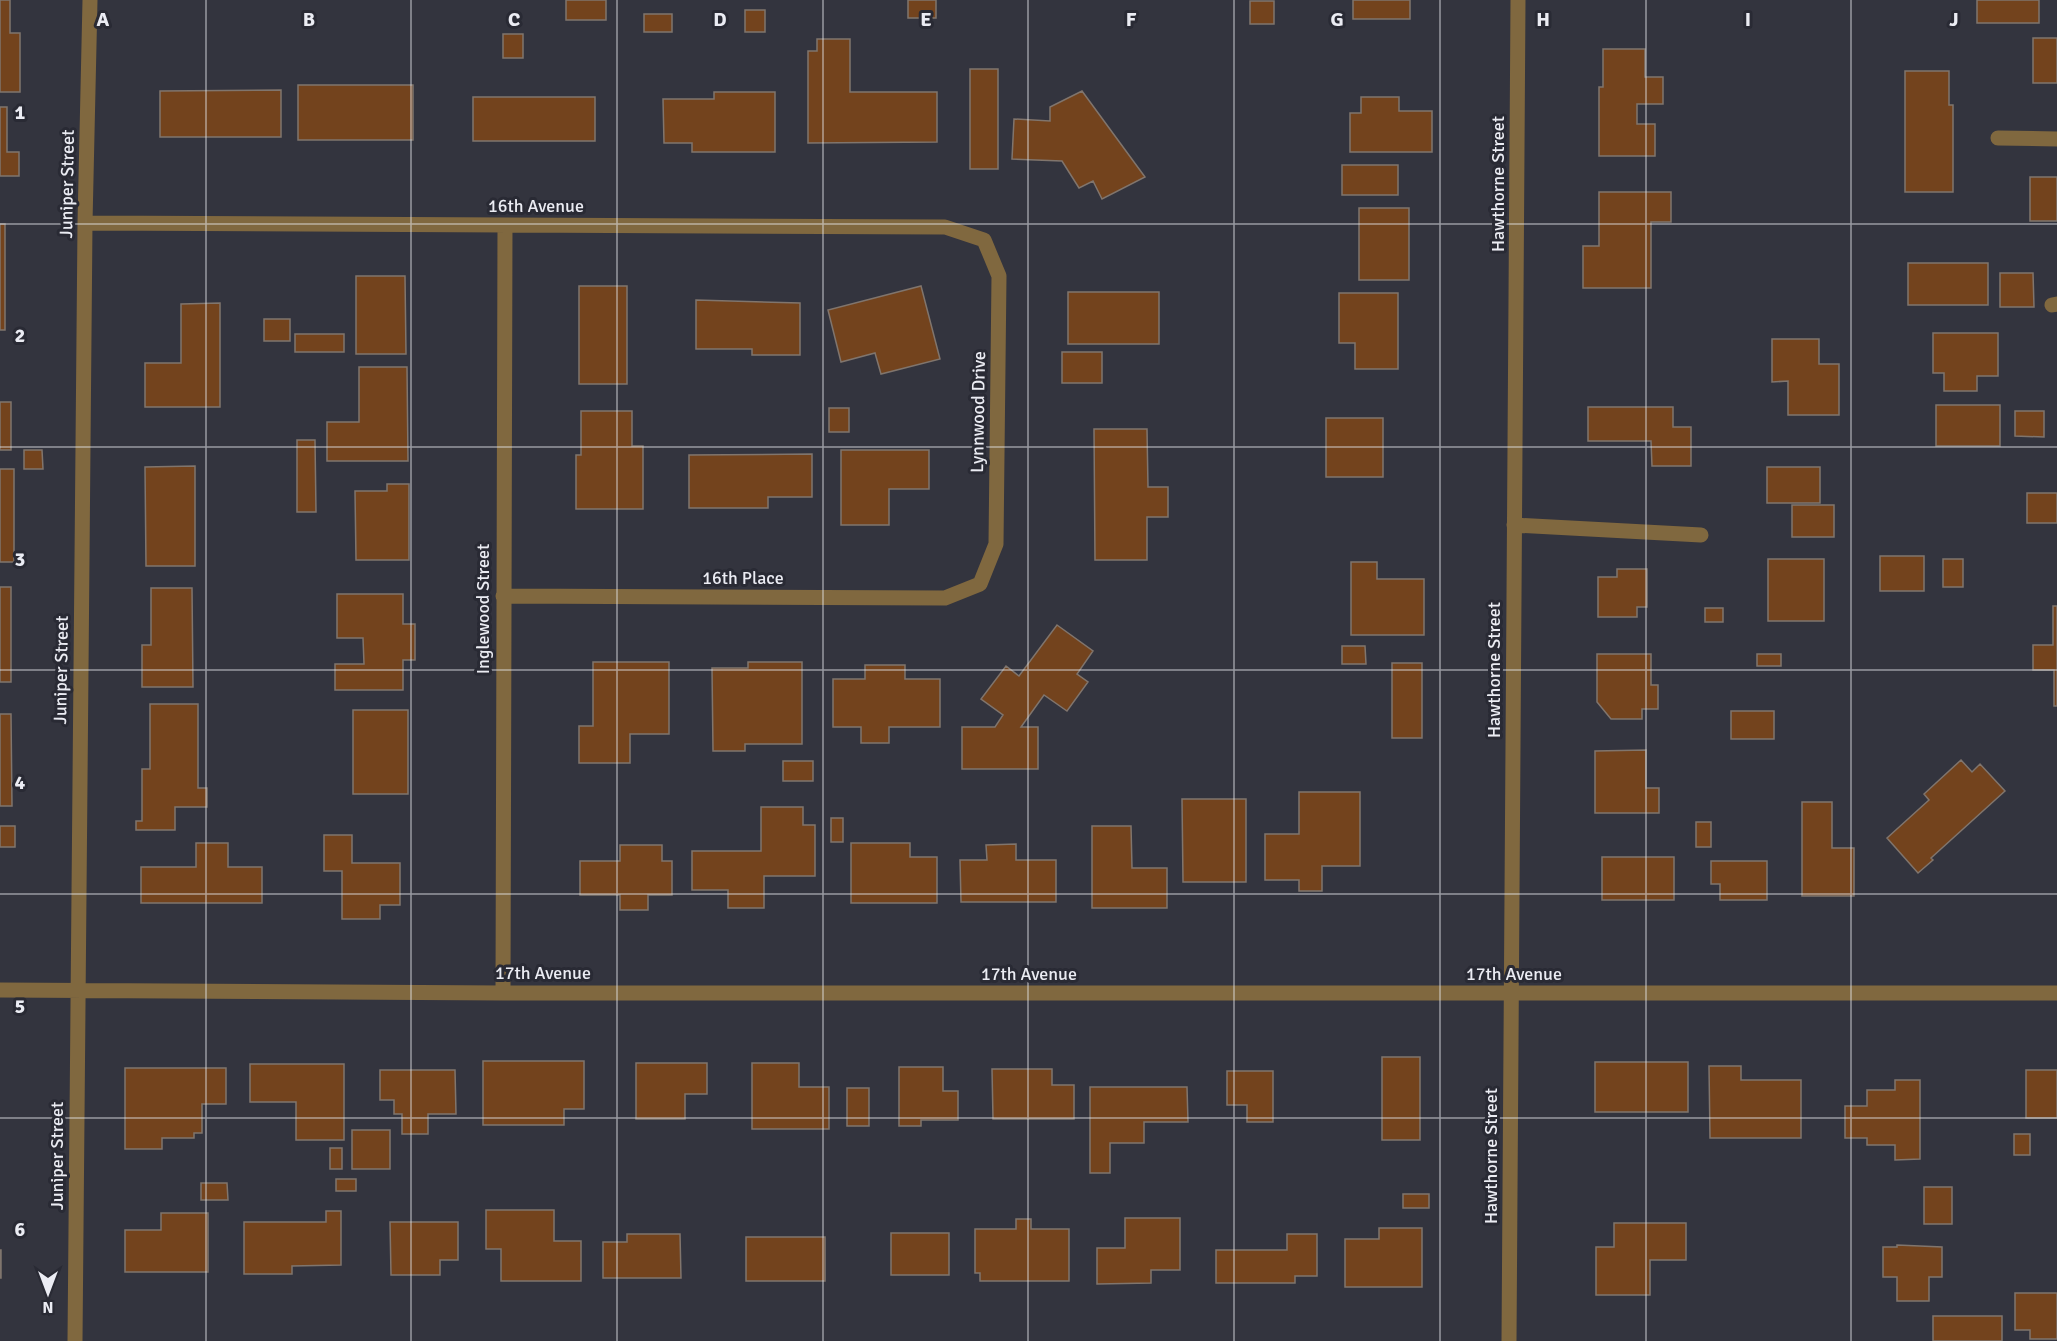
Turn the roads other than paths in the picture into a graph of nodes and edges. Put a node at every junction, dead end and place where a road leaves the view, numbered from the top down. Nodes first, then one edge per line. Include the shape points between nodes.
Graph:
1 (90, 0) edge
2 (1518, 0) edge
3 (1998, 138) dead end
4 (2057, 139) edge
5 (85, 223) junction
6 (505, 225) junction
7 (984, 240) joint
8 (1514, 525) junction
9 (1701, 536) dead end
10 (980, 584) joint
11 (502, 596) junction
12 (0, 990) edge
13 (77, 990) junction
14 (503, 993) junction
15 (2057, 993) edge
16 (1512, 994) junction
17 (75, 1341) edge
18 (1509, 1341) edge

1 - 5 street, Juniper Street
2 - 8 street, Hawthorne Street
3 - 4 street
5 - 6 street, 16th Avenue
5 - 13 street, Juniper Street
6 - 7 street, 16th Avenue via 945,227
6 - 11 street, Inglewood Street
7 - 10 street, Lynnwood Drive via 999,276 999,288 996,544
8 - 9 street
8 - 16 street, Hawthorne Street
10 - 11 street, 16th Place via 945,598
11 - 14 street, Inglewood Street
12 - 13 street, 17th Avenue
13 - 14 street, 17th Avenue
13 - 17 street, Juniper Street
14 - 16 street, 17th Avenue
15 - 16 street, 17th Avenue
16 - 18 street, Hawthorne Street

